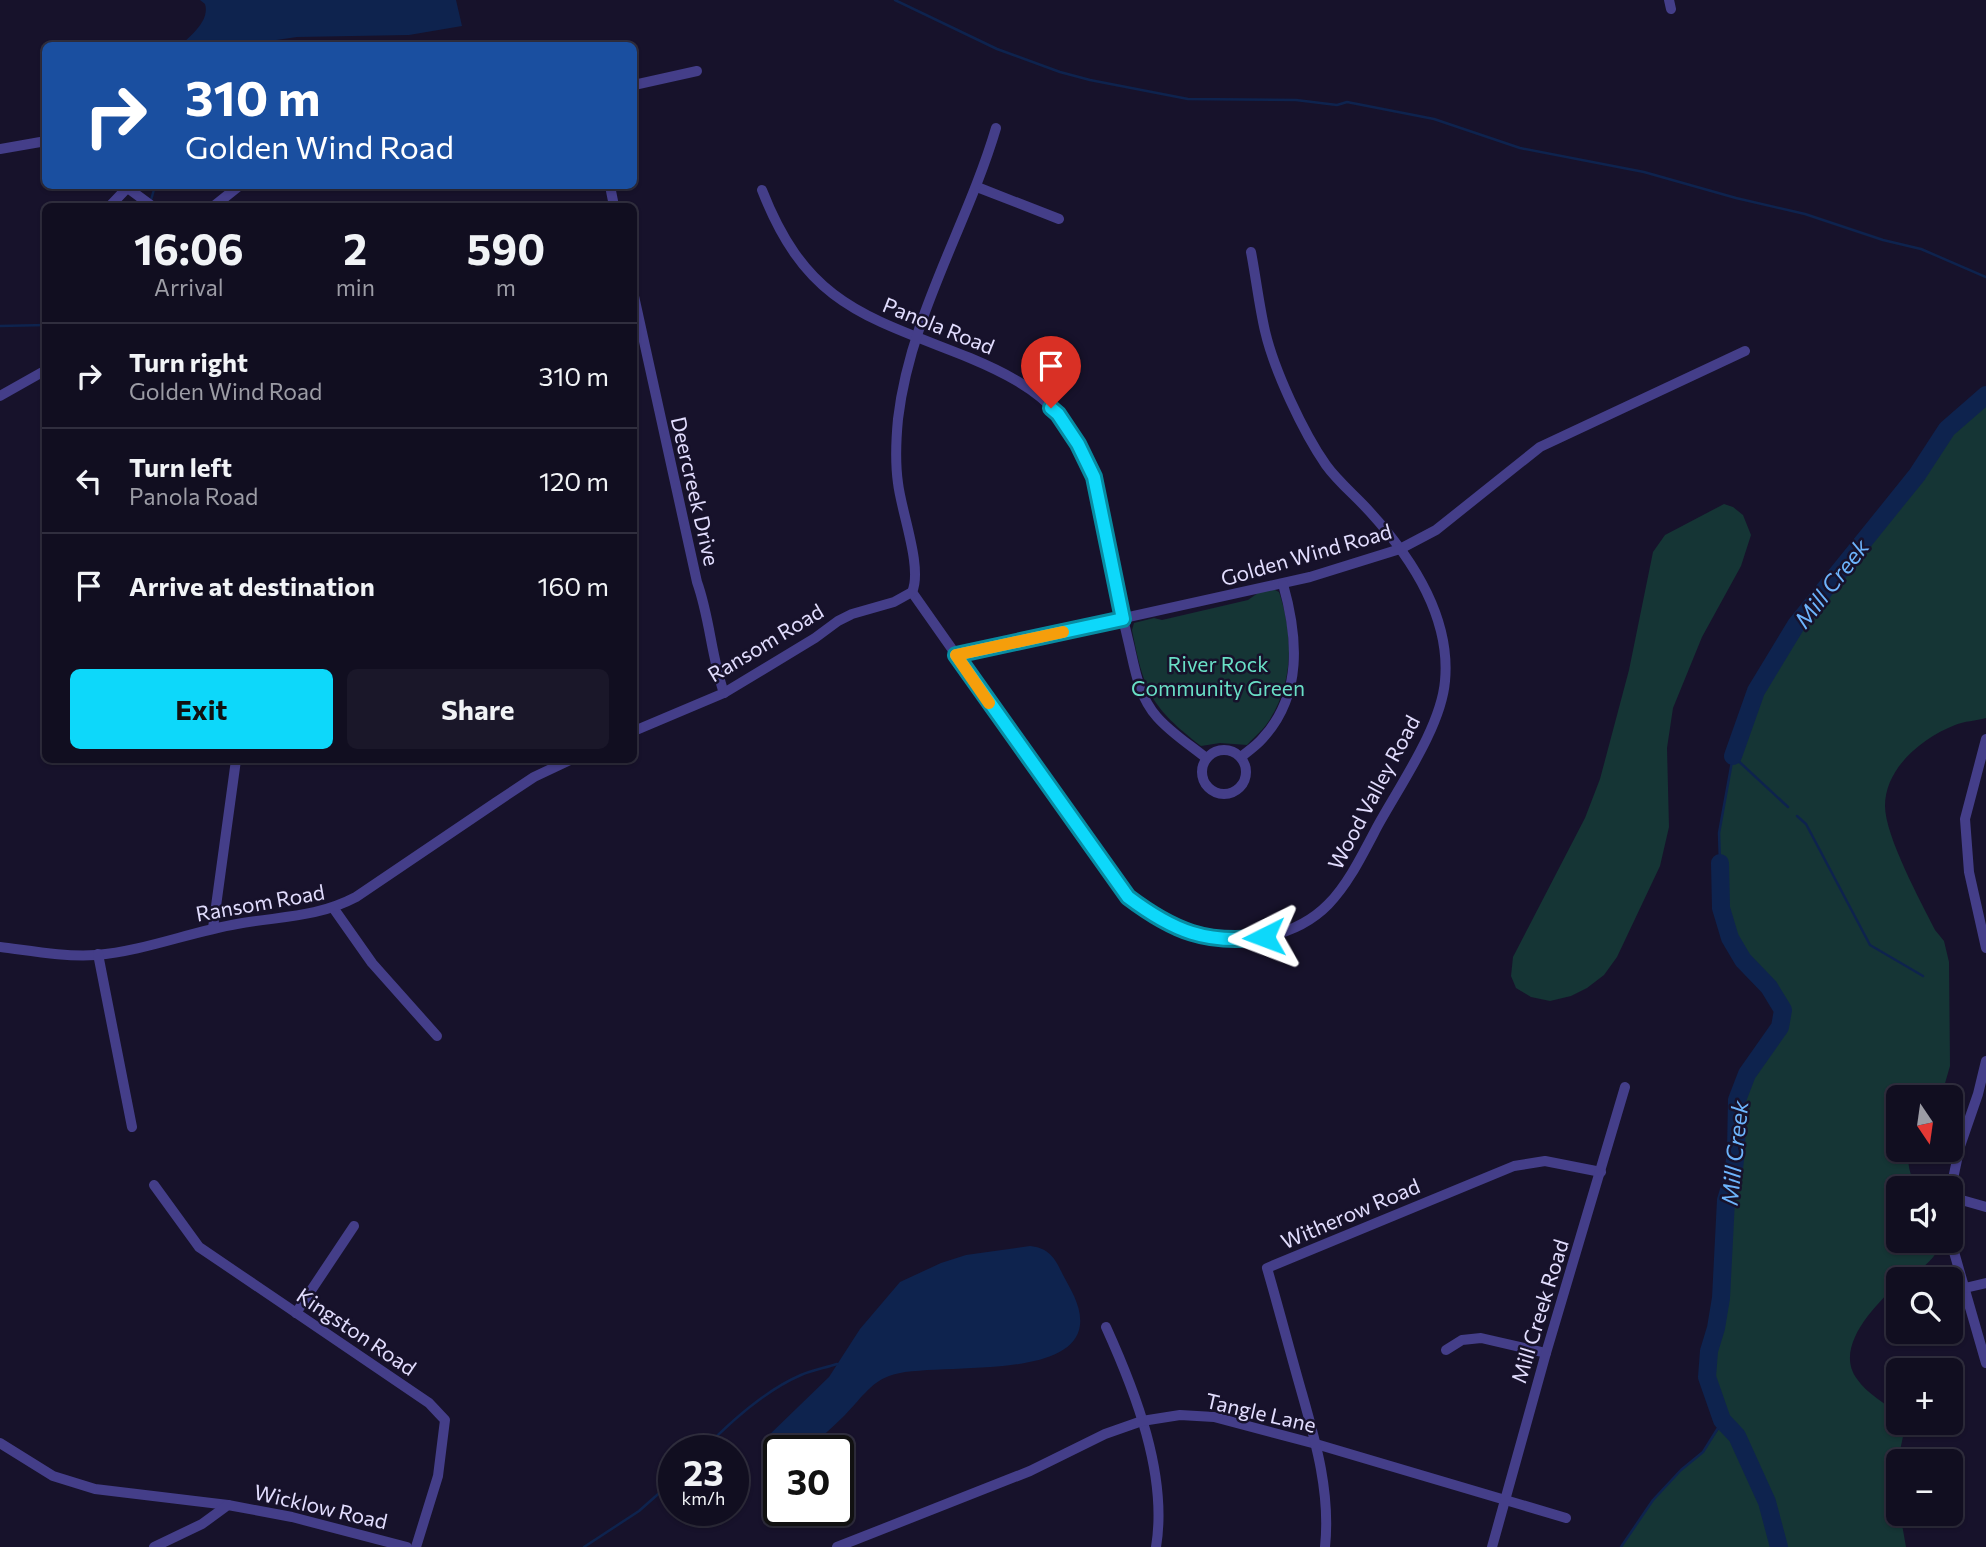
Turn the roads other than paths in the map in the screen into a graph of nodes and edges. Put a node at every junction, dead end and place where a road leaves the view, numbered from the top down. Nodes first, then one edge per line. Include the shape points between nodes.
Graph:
1 (697, 71) dead end
2 (637, 84) edge
3 (996, 128) dead end
4 (42, 142) edge
5 (0, 149) edge
6 (977, 187) junction
7 (124, 189) edge
8 (129, 189) edge
9 (235, 189) edge
10 (762, 190) dead end
11 (113, 203) edge
12 (148, 203) edge
13 (218, 203) edge
14 (1059, 219) dead end
15 (1251, 252) dead end
16 (637, 310) edge
17 (915, 336) junction
18 (1745, 351) dead end
19 (42, 372) edge
20 (0, 397) edge
21 (1400, 550) junction
22 (1283, 584) junction
23 (913, 589) junction
24 (1123, 619) junction
25 (956, 655) junction
26 (724, 693) junction
27 (637, 730) edge
28 (1986, 739) edge
29 (1241, 757) junction
30 (1206, 758) junction
31 (236, 763) edge
32 (564, 763) edge
33 (334, 909) junction
34 (213, 928) junction
35 (0, 947) edge
36 (1986, 948) edge
37 (98, 954) junction
38 (437, 1036) dead end
39 (1986, 1061) edge
40 (1625, 1087) dead end
41 (132, 1126) dead end
42 (1601, 1172) junction
43 (1954, 1176) edge
44 (154, 1185) dead end
45 (1963, 1200) edge
46 (1986, 1207) edge
47 (354, 1226) dead end
48 (1957, 1253) edge
49 (1986, 1283) edge
50 (1965, 1288) junction
51 (296, 1313) junction
52 (1106, 1326) dead end
53 (1447, 1350) dead end
54 (1546, 1353) junction
55 (1985, 1357) edge
56 (1142, 1421) junction
57 (0, 1443) edge
58 (1317, 1444) junction
59 (1506, 1499) junction
60 (228, 1506) junction
61 (1566, 1518) dead end
62 (154, 1547) edge
63 (407, 1547) edge
64 (416, 1547) edge
65 (837, 1547) edge
66 (1156, 1547) edge
67 (1325, 1547) edge
68 (1492, 1547) edge

1 - 2 street
3 - 6 street
4 - 5 street
6 - 14 street
6 - 17 street
7 - 11 street
8 - 12 street
9 - 13 street
10 - 17 street, Panola Road via 785,241 811,275 842,303
15 - 21 street, Wood Valley Road via 1265,332 1292,404 1326,465
16 - 26 street, Deercreek Drive
17 - 23 street via 896,443 898,484 916,568
17 - 24 street, Panola Road via 991,367 1028,388 1058,414 1094,477
18 - 21 street, Golden Wind Road via 1540,447 1436,530
19 - 20 street
21 - 22 street, Golden Wind Road
21 - 25 street, Wood Valley Road via 1430,599 1443,636 1445,682 1433,727 1337,897 1308,920 1281,933 1243,940 1190,934 1128,897
22 - 24 street, Golden Wind Road
22 - 29 street via 1295,667 1278,714 1262,739
23 - 25 street
23 - 26 street, Ransom Road via 894,603 838,621
24 - 25 street, Golden Wind Road
24 - 30 street, Panola Road via 1137,681 1146,699 1157,717
26 - 27 street, Ransom Road
28 - 36 street via 1965,820 1969,872
29 - 30 street via 1223,749
29 - 30 street via 1245,780 1238,789 1224,794 1204,782
31 - 34 street
32 - 33 street, Ransom Road via 534,777
33 - 34 street, Ransom Road
33 - 38 street via 372,963
34 - 37 street, Ransom Road
35 - 37 street, Ransom Road
37 - 41 street
39 - 43 street
40 - 42 street, Mill Creek Road
42 - 54 street, Mill Creek Road
42 - 58 street, Witherow Road via 1545,1161 1514,1166 1267,1268
44 - 51 street, Kingston Road via 199,1247
45 - 46 street
47 - 51 street
48 - 50 street
49 - 50 street
50 - 55 street
51 - 64 street, Kingston Road via 429,1403 445,1420 439,1476
52 - 56 street
53 - 54 street via 1462,1340 1481,1338
54 - 59 street, Mill Creek Road
56 - 58 street, Tangle Lane via 1180,1415 1213,1417
56 - 65 street, Tangle Lane
56 - 66 street via 1160,1507
57 - 60 street via 53,1476 95,1489
58 - 59 street, Tangle Lane
58 - 67 street, Witherow Road via 1328,1525
59 - 61 street, Tangle Lane
59 - 68 street, Mill Creek Road
60 - 62 street, Wicklow Road
60 - 63 street, Wicklow Road via 292,1517

